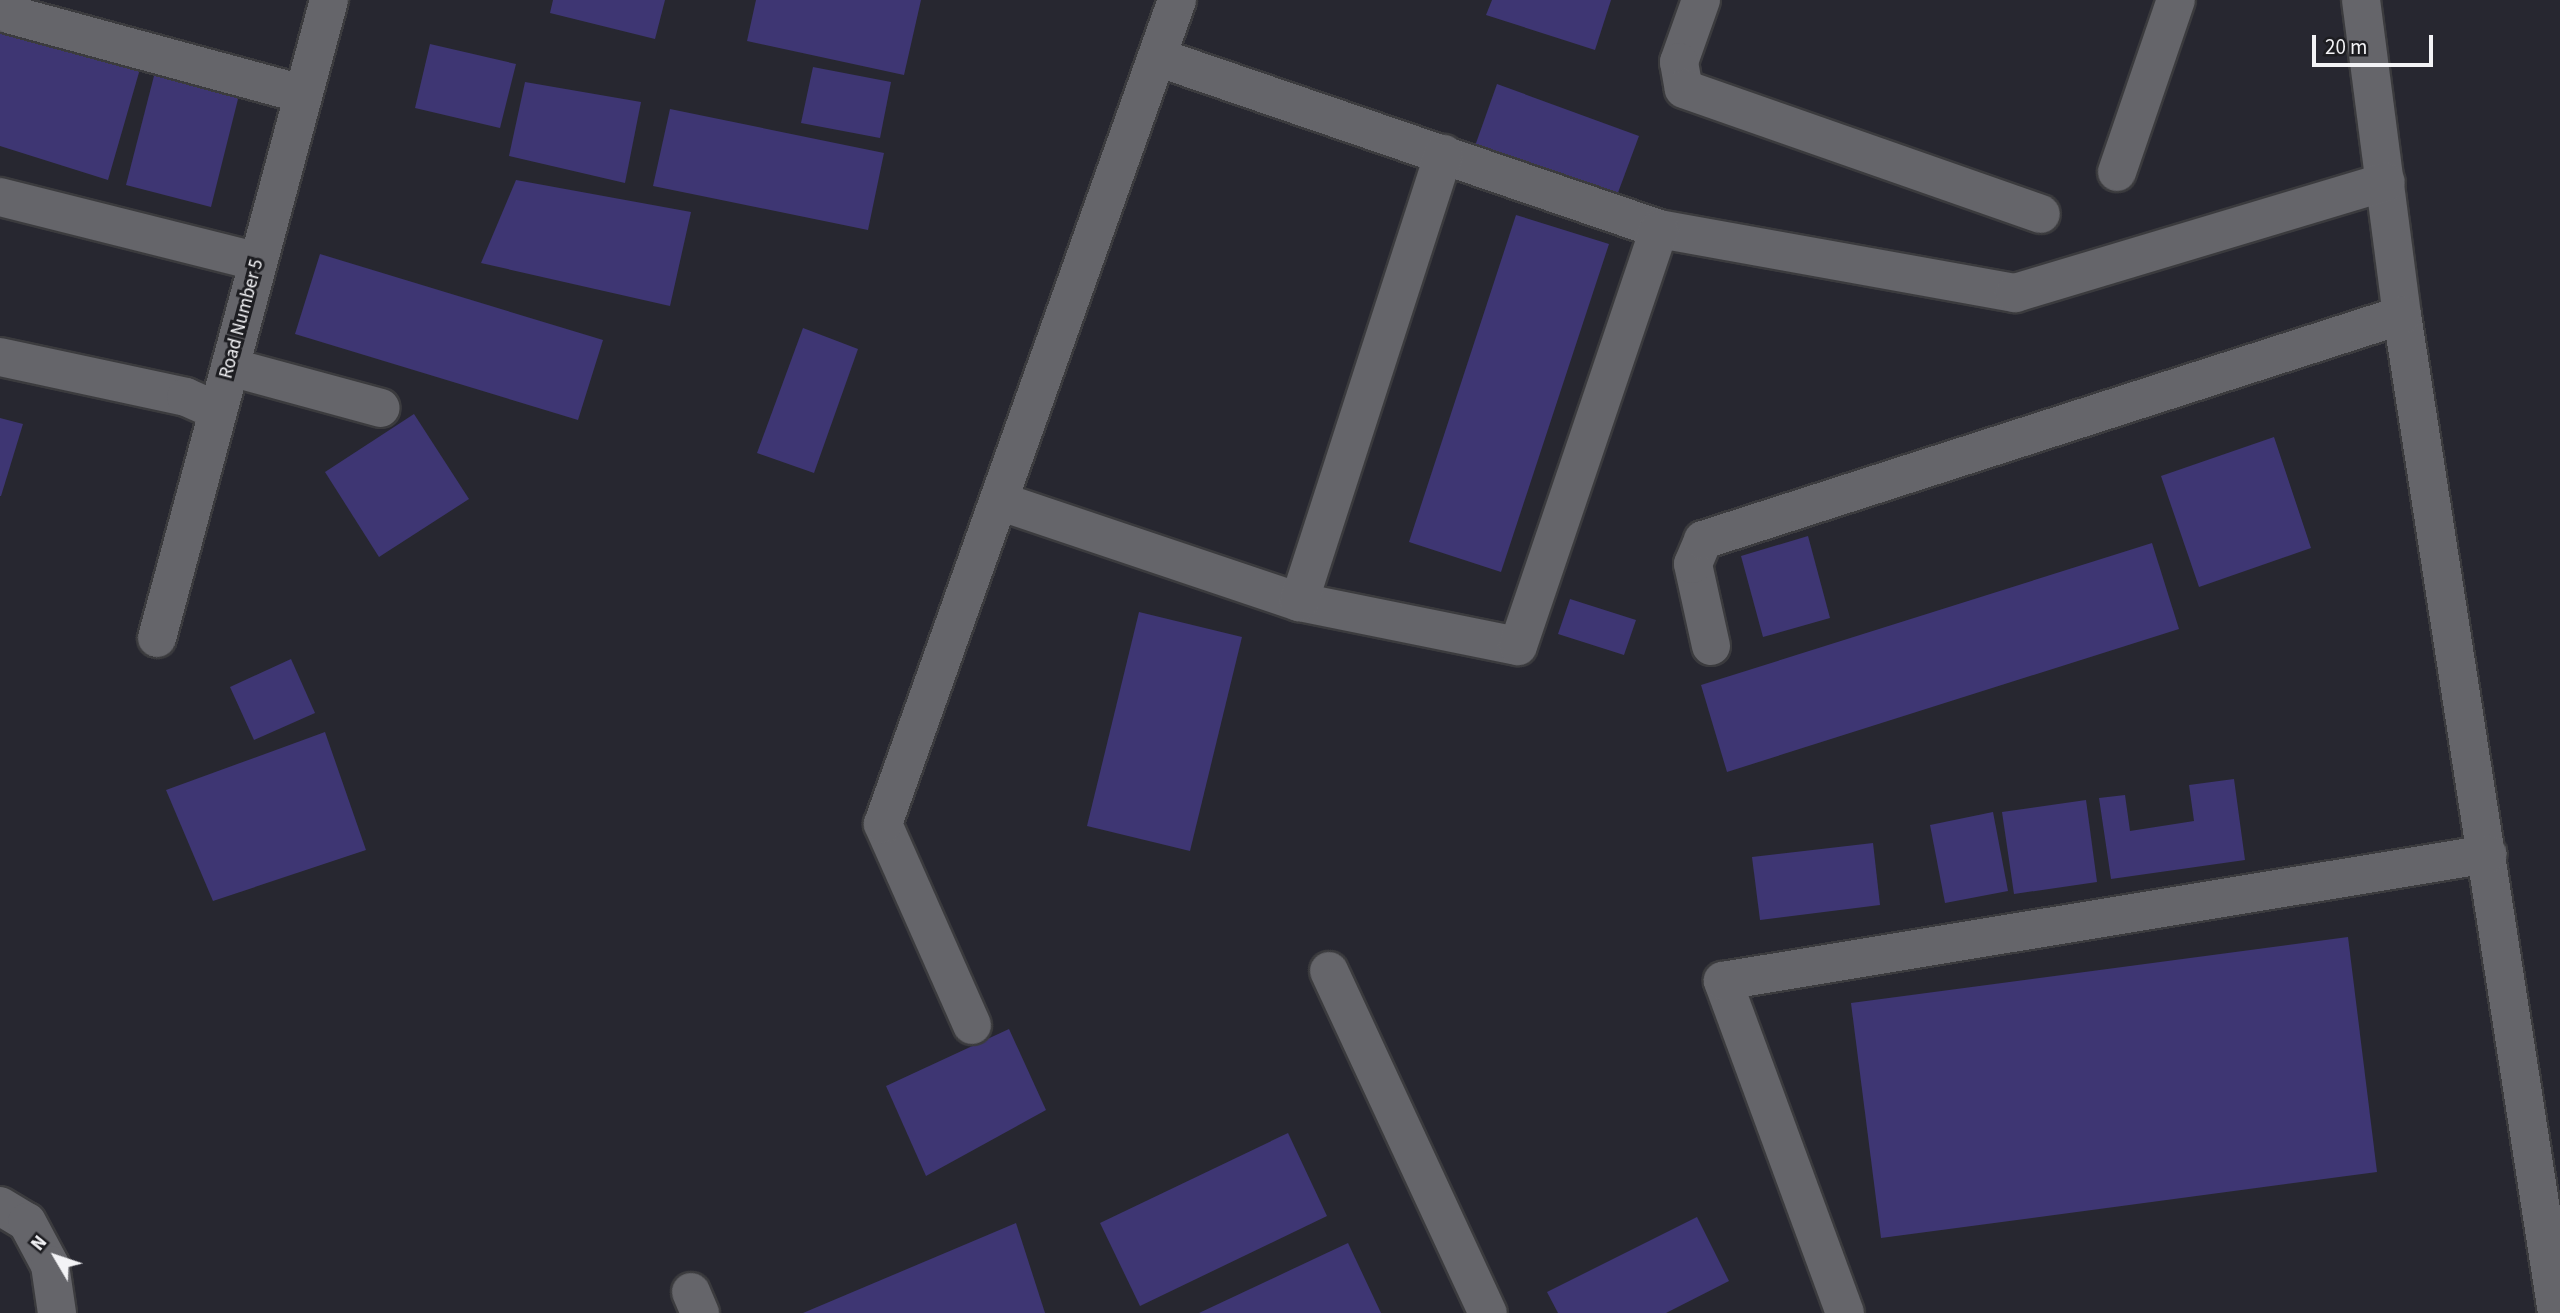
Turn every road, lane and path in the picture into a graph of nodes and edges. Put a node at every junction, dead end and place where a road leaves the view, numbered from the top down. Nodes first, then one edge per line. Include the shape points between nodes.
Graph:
1 (329, 0) edge
2 (1177, 0) edge
3 (1701, 0) edge
4 (2176, 0) edge
5 (2361, 0) edge
6 (8, 13) dead end
7 (1157, 57) junction
8 (303, 94) junction
9 (1444, 154) junction
10 (2117, 172) dead end
11 (2386, 182) junction
12 (0, 197) edge
13 (2041, 214) dead end
14 (1658, 229) junction
15 (258, 262) junction
16 (2402, 315) junction
17 (0, 357) edge
18 (230, 368) junction
19 (381, 408) dead end
20 (218, 411) junction
21 (999, 501) junction
22 (1299, 602) junction
23 (157, 638) dead end
24 (1712, 646) dead end
25 (2488, 854) junction
26 (1329, 971) dead end
27 (972, 1025) dead end
28 (0, 1206) edge
29 (57, 1313) edge
30 (1488, 1313) edge
31 (1845, 1313) edge
32 (2557, 1313) edge

1 - 8 street, Road Number 5
2 - 7 street
3 - 13 street via 1679,62 1684,89
4 - 10 street
5 - 11 street
6 - 8 street
7 - 9 street
7 - 21 street
8 - 15 street, Road Number 5
9 - 14 street
9 - 22 street
11 - 14 street via 2015,293
11 - 16 street
12 - 15 street
14 - 22 street via 1518,646
15 - 18 street, Road Number 5
16 - 24 street via 1703,540 1693,564
16 - 25 street
17 - 20 street via 186,397
18 - 19 street
18 - 20 street, Road Number 5
20 - 23 street, Road Number 5
21 - 22 street
21 - 27 street via 883,824
25 - 31 street via 1723,981
25 - 32 street
26 - 30 street
28 - 29 street via 27,1222 50,1265

